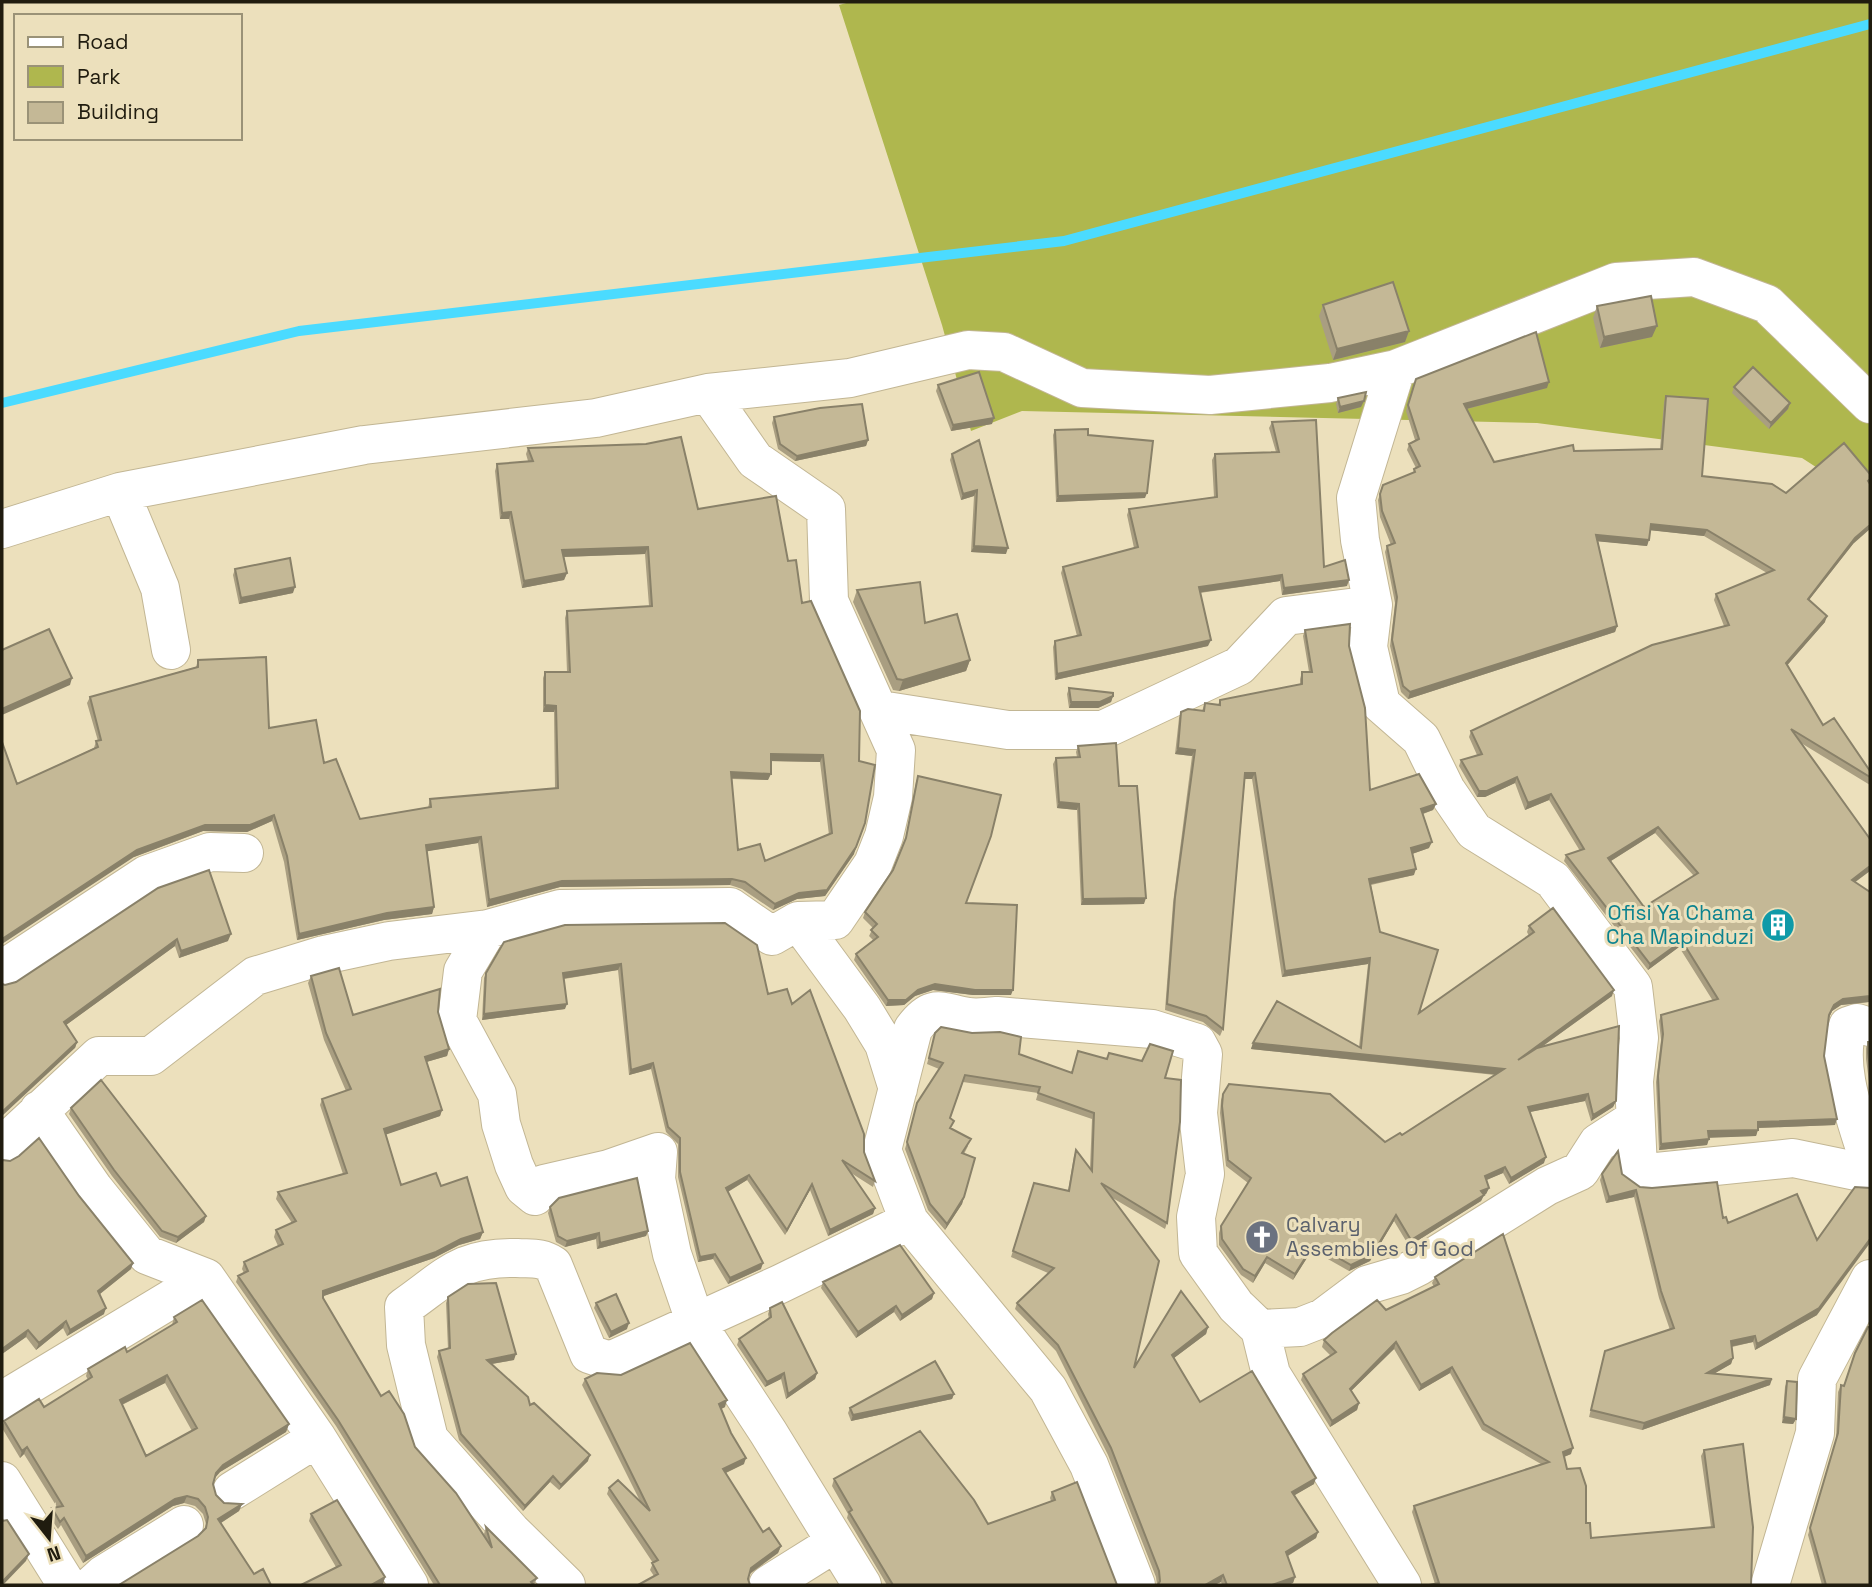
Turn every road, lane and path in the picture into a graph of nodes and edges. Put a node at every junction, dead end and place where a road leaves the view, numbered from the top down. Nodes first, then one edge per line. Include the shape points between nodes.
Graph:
1 (1396, 369) junction
2 (708, 393) junction
3 (1870, 404) edge
4 (120, 492) junction
5 (2, 529) edge
6 (1373, 605) junction
7 (171, 650) dead end
8 (880, 710) junction
9 (244, 853) dead end
10 (798, 921) junction
11 (488, 929) junction
12 (2, 970) edge
13 (1870, 1027) edge
14 (899, 1091) junction
15 (39, 1110) junction
16 (1635, 1119) junction
17 (2, 1146) edge
18 (1870, 1165) edge
19 (1870, 1174) edge
20 (909, 1221) junction
21 (206, 1278) junction
22 (1870, 1279) edge
23 (695, 1321) junction
24 (1260, 1329) junction
25 (2, 1401) edge
26 (317, 1438) junction
27 (2, 1480) edge
28 (232, 1491) dead end
29 (184, 1525) dead end
30 (835, 1543) junction
31 (67, 1585) edge
32 (92, 1585) edge
33 (409, 1585) edge
34 (566, 1585) edge
35 (768, 1585) edge
36 (862, 1585) edge
37 (1136, 1585) edge
38 (1402, 1585) edge
39 (1770, 1585) edge

1 - 2 street via 1329,383 1210,395 1082,388 1004,352 968,350 850,378
1 - 3 street via 1616,282 1695,277 1767,304
1 - 6 street via 1356,498
2 - 4 street via 596,418 364,445
2 - 8 street via 755,460 826,509 829,601
4 - 5 street
4 - 7 street via 160,588
6 - 8 street via 1286,616 1239,666 1103,730 1008,730
6 - 16 street via 1368,647 1381,704 1421,739 1446,790 1474,831 1553,880 1633,987 1639,1038
8 - 10 street via 896,750 893,796 873,864 835,920
9 - 12 street via 210,852 146,875
10 - 11 street via 772,936 730,907 560,909
10 - 14 street via 877,1032
11 - 15 street via 389,941 255,976 151,1056 99,1056
11 - 23 street via 463,971 457,1020 497,1094 501,1124 524,1187 535,1196 544,1184 658,1152 656,1179 672,1254
13 - 18 street via 1848,1026 1842,1043 1851,1099
14 - 20 street via 881,1150
14 - 24 street via 912,1029 924,1014 939,1010 972,1018 997,1016 1152,1029 1197,1043 1203,1054 1198,1113 1205,1174 1196,1217 1198,1253 1236,1306
15 - 17 street
15 - 21 street via 147,1255
16 - 19 street via 1635,1147 1642,1172 1793,1158
16 - 24 street via 1598,1143 1580,1171 1547,1186 1419,1266 1367,1285 1323,1318 1300,1327
20 - 23 street
20 - 37 street via 1048,1388 1089,1465
21 - 25 street
21 - 26 street
22 - 39 street via 1817,1379 1815,1433
23 - 30 street
23 - 34 street via 610,1361 599,1359 589,1354 553,1265 542,1258 487,1257 458,1268 404,1307 406,1345 429,1439
24 - 38 street via 1270,1374
26 - 28 street
26 - 33 street
27 - 31 street
29 - 32 street
30 - 35 street
30 - 36 street

